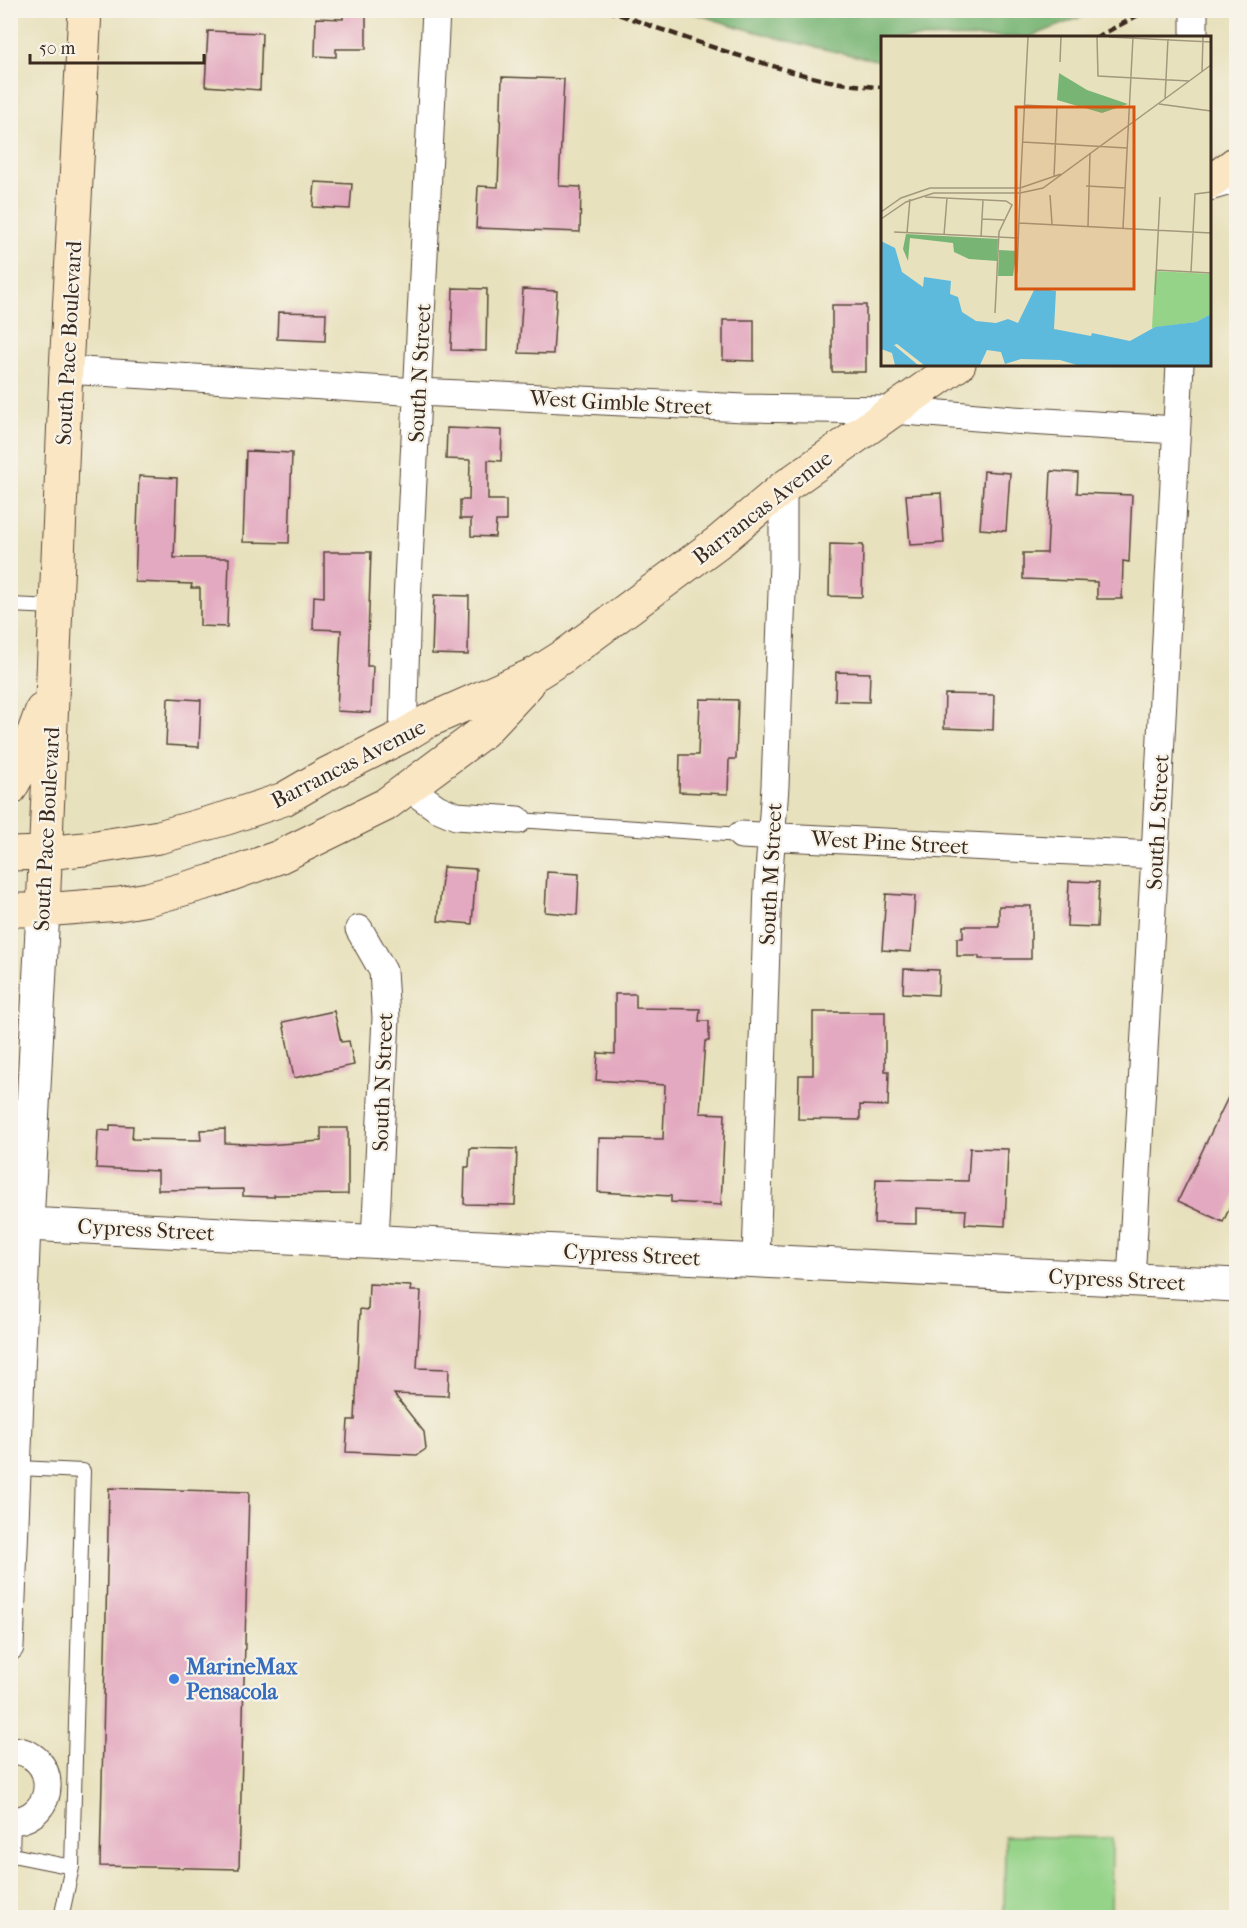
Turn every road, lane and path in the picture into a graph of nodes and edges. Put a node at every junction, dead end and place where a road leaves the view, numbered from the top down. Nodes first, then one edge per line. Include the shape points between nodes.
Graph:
1 (85, 10) edge
2 (436, 10) edge
3 (1194, 10) edge
4 (1194, 36) edge
5 (1236, 163) edge
6 (1211, 181) edge
7 (1236, 186) edge
8 (1211, 192) edge
9 (956, 366) edge
10 (1180, 366) edge
11 (66, 370) junction
12 (419, 392) junction
13 (892, 410) junction
14 (1176, 430) junction
15 (783, 488) junction
16 (10, 605) edge
17 (56, 607) junction
18 (537, 674) junction
19 (53, 680) junction
20 (403, 736) junction
21 (409, 788) junction
22 (10, 789) edge
23 (518, 820) joint
24 (741, 835) joint
25 (772, 836) junction
26 (45, 853) junction
27 (10, 854) edge
28 (1155, 855) junction
29 (10, 910) edge
30 (43, 910) junction
31 (359, 929) dead end
32 (27, 1224) junction
33 (375, 1240) junction
34 (756, 1260) junction
35 (1131, 1280) junction
36 (1236, 1285) edge
37 (15, 1388) edge
38 (18, 1468) junction
39 (10, 1647) edge
40 (10, 1749) edge
41 (12, 1821) edge
42 (11, 1855) edge
43 (72, 1867) junction
44 (61, 1917) edge

1 - 11 main road, South Pace Boulevard
2 - 12 street, South N Street
3 - 4 street
5 - 6 main road
7 - 8 lane
9 - 13 main road, Barrancas Avenue
10 - 14 street, South L Street
11 - 12 street, West Gimble Street
11 - 17 main road, South Pace Boulevard
12 - 13 street, West Gimble Street via 744,408
12 - 20 street, South N Street
13 - 14 street, West Gimble Street
13 - 15 main road, Barrancas Avenue
14 - 28 street, South L Street
15 - 18 main road, Barrancas Avenue via 721,540
15 - 25 street, South M Street
16 - 17 lane
17 - 19 main road, South Pace Boulevard
18 - 20 main road, Barrancas Avenue via 428,721
18 - 21 main road, Barrancas Avenue via 483,732
19 - 22 main road
19 - 26 main road, South Pace Boulevard
20 - 26 main road, Barrancas Avenue via 284,799 227,818 159,837
21 - 23 street via 456,816
21 - 30 main road, Barrancas Avenue via 386,805 326,835 212,881 119,904
23 - 24 lane, West Pine Street
24 - 25 street, West Pine Street
25 - 28 street, West Pine Street
25 - 34 street, South M Street
26 - 27 main road, Barrancas Avenue
26 - 30 main road, South Pace Boulevard
28 - 35 street, South L Street
29 - 30 main road, Barrancas Avenue
30 - 32 street, South Pace Boulevard
31 - 33 street, South N Street via 383,971 386,1018
32 - 33 street, Cypress Street
32 - 37 street, South Pace Boulevard
33 - 34 street, Cypress Street
34 - 35 street, Cypress Street
35 - 36 street, Cypress Street
37 - 38 street, South Pace Boulevard
38 - 39 street, South Pace Boulevard
38 - 43 lane via 83,1471
40 - 41 street via 38,1761 48,1782 47,1793 35,1813
41 - 42 lane
42 - 43 lane
43 - 44 lane

